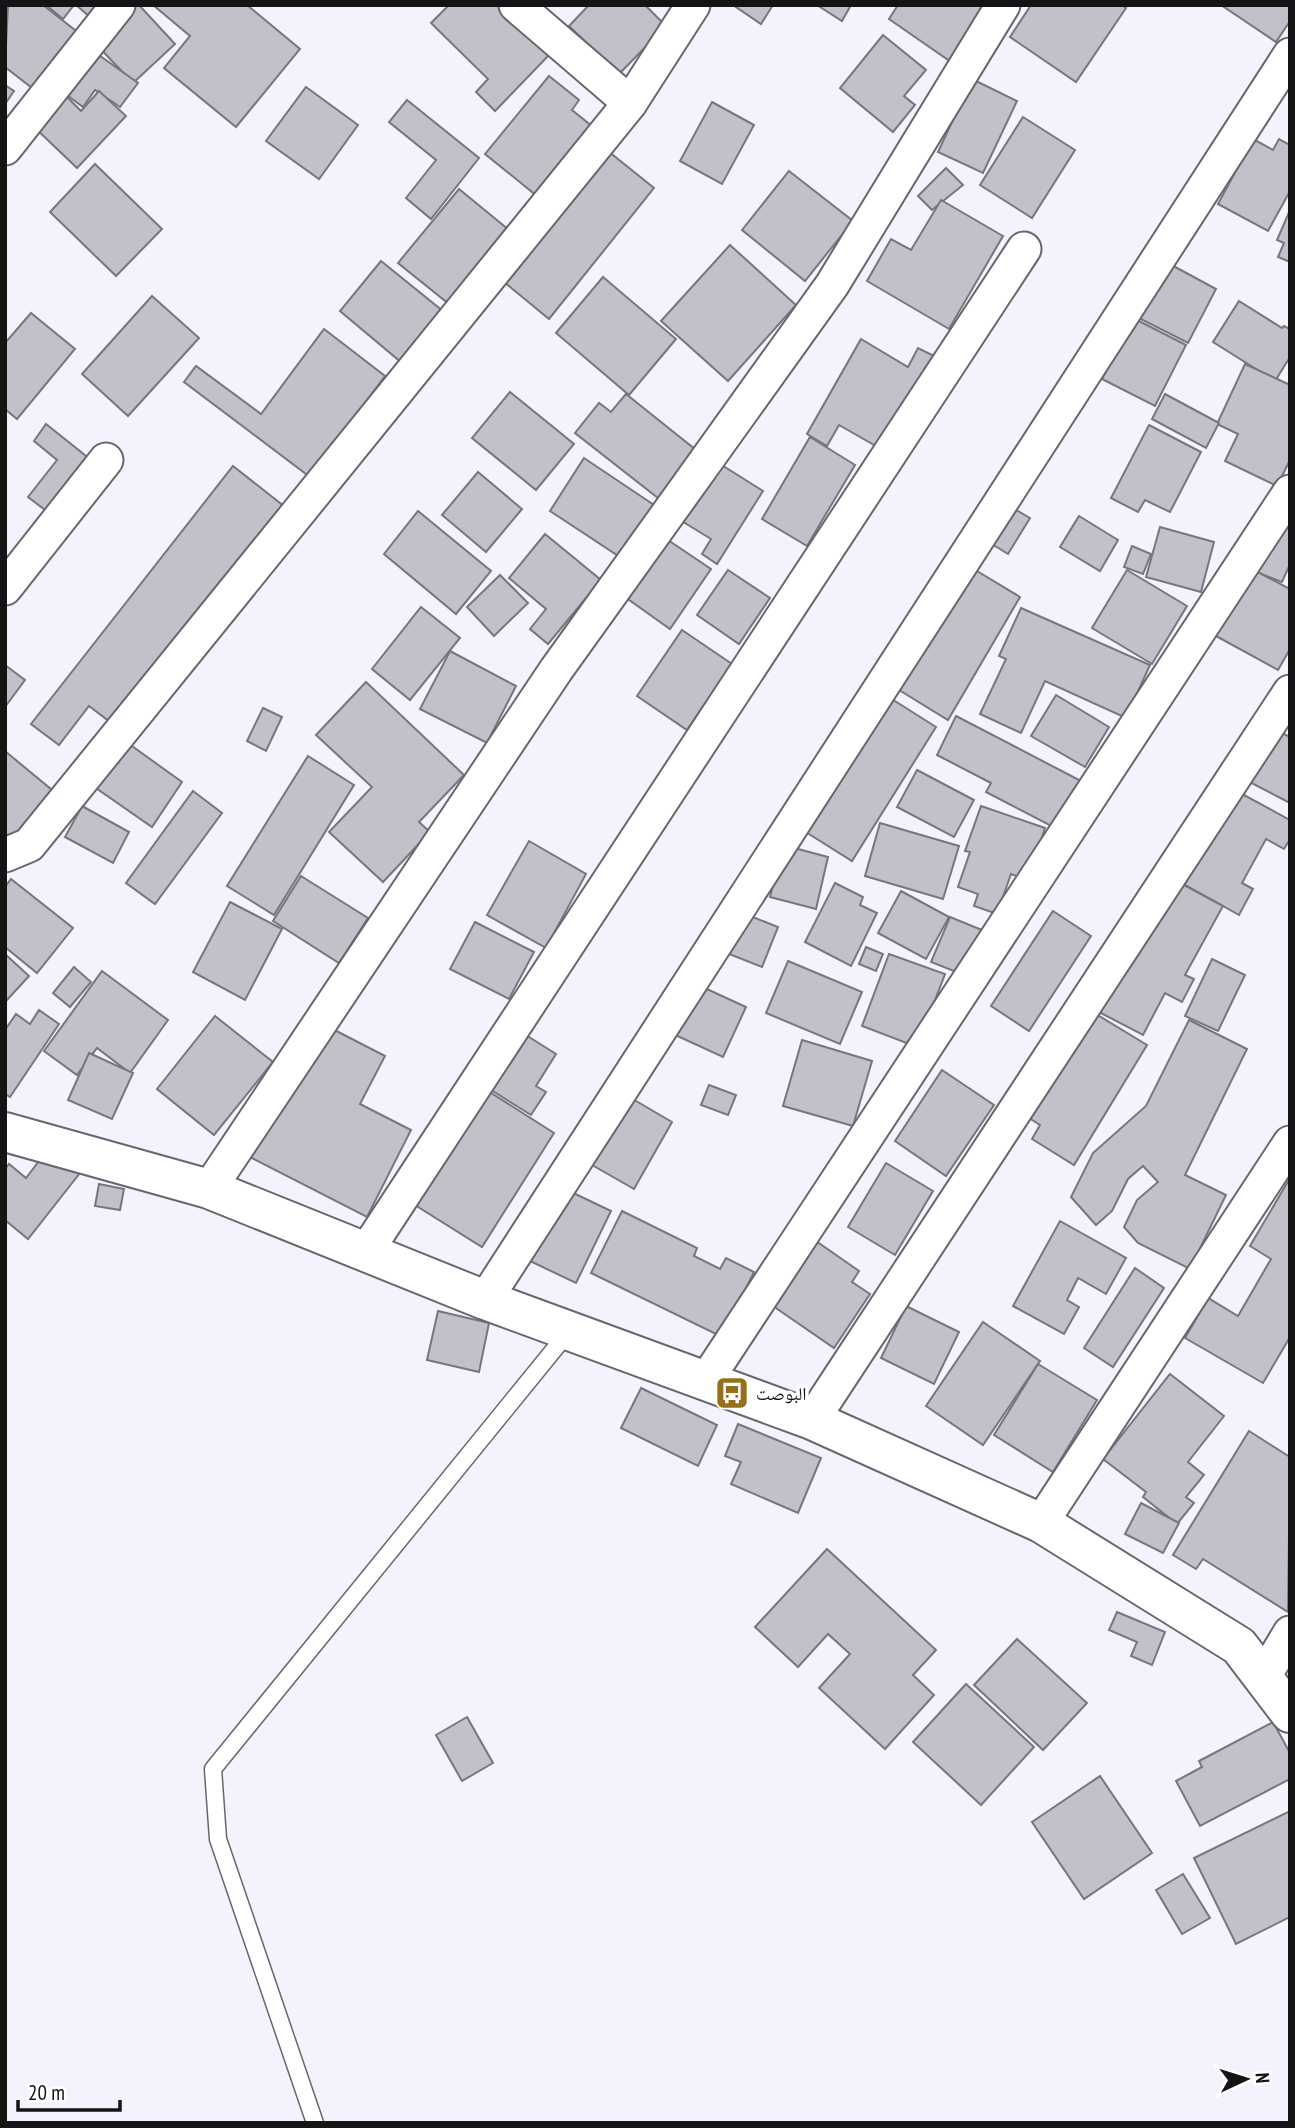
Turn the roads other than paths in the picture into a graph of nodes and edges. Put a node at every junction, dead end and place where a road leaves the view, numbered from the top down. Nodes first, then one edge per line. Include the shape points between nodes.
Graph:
1 (118, 5) edge
2 (516, 5) edge
3 (692, 5) edge
4 (1003, 5) edge
5 (1290, 55) edge
6 (630, 103) junction
7 (5, 148) edge
8 (1024, 249) dead end
9 (106, 460) dead end
10 (1290, 492) edge
11 (5, 588) edge
12 (1290, 692) edge
13 (5, 855) edge
14 (5, 1132) edge
15 (1290, 1143) edge
16 (209, 1189) junction
17 (367, 1250) junction
18 (485, 1300) junction
19 (571, 1329) junction
20 (707, 1380) junction
21 (812, 1420) junction
22 (1041, 1522) junction
23 (1290, 1633) edge
24 (1263, 1678) junction
25 (1290, 1713) edge
26 (315, 2123) edge

1 - 7 street
2 - 6 street
3 - 6 street
4 - 16 street via 832,285 556,670
5 - 18 street
6 - 13 street via 29,845
8 - 17 street
9 - 11 street
10 - 20 street
12 - 21 street
14 - 16 street
15 - 22 street
16 - 17 street
17 - 18 street
18 - 19 street
19 - 20 street
19 - 26 lane via 213,1769 218,1839
20 - 21 street
21 - 22 street
22 - 24 street via 1239,1646
23 - 24 street
24 - 25 street

